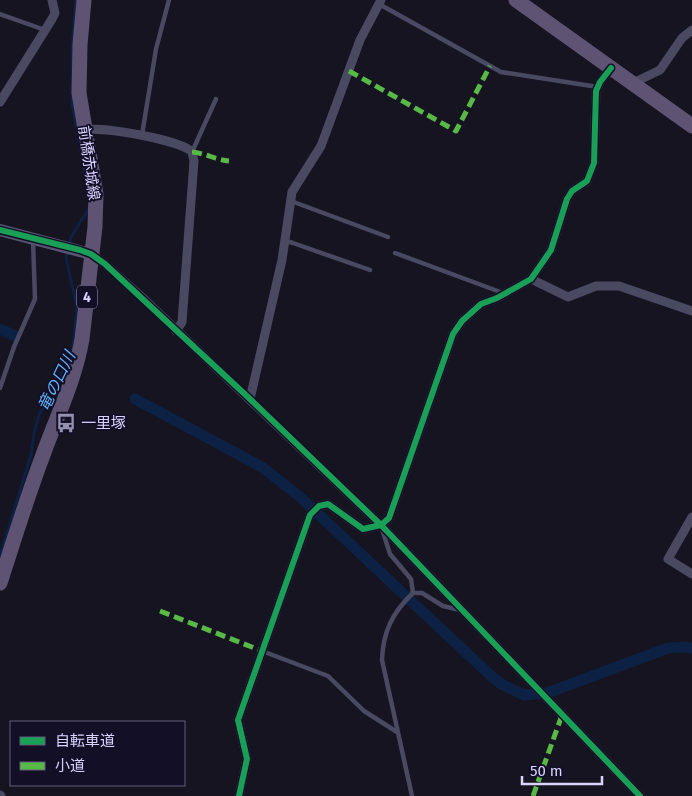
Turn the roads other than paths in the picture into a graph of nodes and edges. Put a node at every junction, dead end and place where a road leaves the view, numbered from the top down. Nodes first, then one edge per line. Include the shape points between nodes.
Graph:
1 (52, 0) edge
2 (84, 0) edge
3 (169, 0) edge
4 (516, 0) edge
5 (380, 2) edge
6 (0, 14) edge
7 (45, 30) junction
8 (692, 30) edge
9 (611, 68) junction
10 (633, 83) junction
11 (598, 87) junction
12 (216, 99) dead end
13 (0, 102) edge
14 (692, 126) edge
15 (84, 130) junction
16 (142, 135) junction
17 (192, 152) junction
18 (290, 201) junction
19 (0, 230) edge
20 (388, 237) dead end
21 (33, 238) junction
22 (286, 242) junction
23 (395, 253) dead end
24 (91, 254) junction
25 (370, 270) dead end
26 (531, 279) junction
27 (505, 294) junction
28 (692, 311) edge
29 (176, 331) junction
30 (0, 388) edge
31 (250, 399) junction
32 (692, 517) edge
33 (381, 525) junction
34 (692, 574) edge
35 (0, 583) edge
36 (412, 594) junction
37 (462, 610) junction
38 (262, 651) junction
39 (397, 732) junction
40 (238, 796) edge
41 (412, 796) edge
42 (640, 796) edge

1 - 7 street via 54,13
2 - 15 main road, 前橋赤城線 / 4 via 79,75
3 - 16 lane via 156,49
4 - 9 main road
5 - 11 lane via 501,72
5 - 18 street via 363,32 321,146 292,192
6 - 7 lane
7 - 13 street
8 - 10 street via 682,38 660,70
9 - 10 main road
9 - 11 street
10 - 14 main road
11 - 26 street via 594,163 587,181 572,191 567,199 551,250
12 - 17 lane
15 - 16 street via 99,128
15 - 24 main road, 前橋赤城線 / 4 via 96,194
16 - 17 street
17 - 29 street via 194,161 182,322
18 - 20 lane
18 - 22 street
19 - 21 street
21 - 24 street
21 - 30 lane via 35,300
22 - 25 lane
22 - 31 street
23 - 27 lane
24 - 29 street
24 - 35 main road, 前橋赤城線 / 4 via 82,339 75,371
26 - 27 street
26 - 28 street via 568,297 596,286 619,286
27 - 33 street via 481,304 468,314 453,334 389,518
29 - 31 street
31 - 33 street
32 - 34 street via 668,559
33 - 36 lane via 390,554 411,579
33 - 37 street
33 - 38 street via 363,529 328,504 310,515
36 - 37 lane via 422,593 443,606
36 - 39 lane via 391,620 383,643 382,660
37 - 42 street
38 - 39 lane via 328,676 364,710
38 - 40 street via 238,720 247,759
39 - 41 lane

